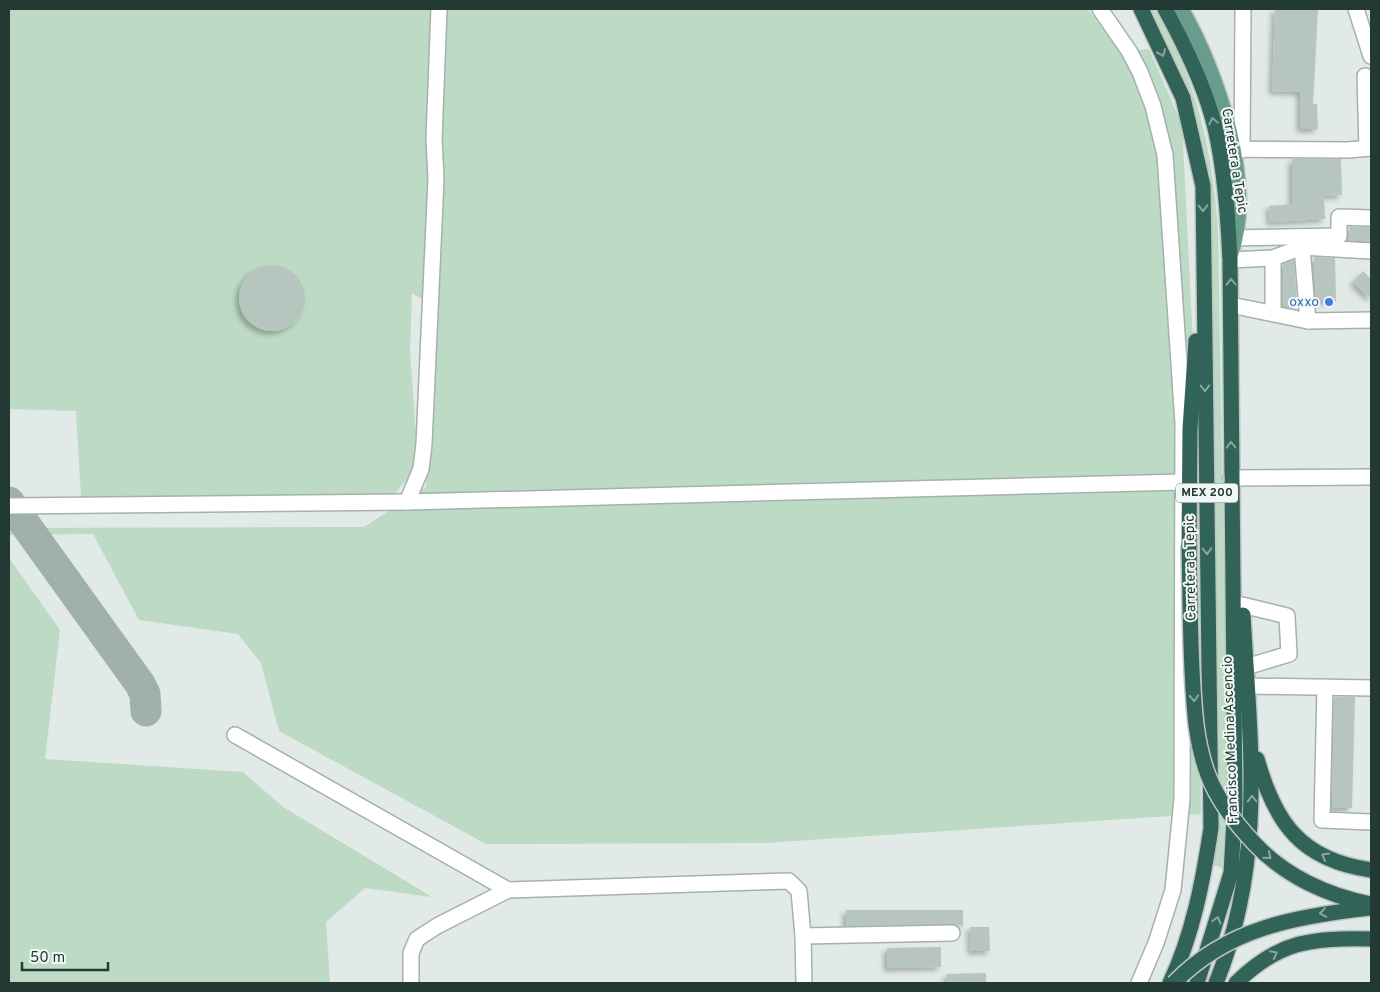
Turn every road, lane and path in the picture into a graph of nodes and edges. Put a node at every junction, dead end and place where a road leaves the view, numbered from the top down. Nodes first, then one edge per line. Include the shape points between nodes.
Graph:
1 (439, 9) edge
2 (1100, 9) edge
3 (1141, 9) edge
4 (1165, 9) edge
5 (1181, 9) edge
6 (1242, 9) edge
7 (1356, 9) edge
8 (1371, 56) edge
9 (1365, 76) dead end
10 (1369, 148) edge
11 (1231, 149) junction
12 (1371, 218) edge
13 (1233, 238) junction
14 (1204, 247) junction
15 (1302, 247) junction
16 (1371, 252) edge
17 (1230, 258) junction
18 (1273, 258) junction
19 (1231, 305) junction
20 (1272, 313) junction
21 (1371, 320) edge
22 (1308, 321) junction
23 (1371, 477) edge
24 (1231, 478) junction
25 (1182, 482) junction
26 (407, 502) junction
27 (9, 506) edge
28 (1232, 521) junction
29 (1242, 605) junction
30 (1246, 667) junction
31 (1247, 686) junction
32 (1325, 687) junction
33 (1371, 688) edge
34 (1248, 713) junction
35 (235, 735) dead end
36 (1371, 822) edge
37 (1371, 870) edge
38 (508, 890) junction
39 (1371, 904) edge
40 (1371, 908) edge
41 (952, 933) dead end
42 (804, 936) junction
43 (1371, 939) edge
44 (410, 983) edge
45 (804, 983) edge
46 (1139, 983) edge
47 (1170, 983) edge
48 (1174, 983) edge
49 (1197, 983) edge
50 (1216, 983) edge
51 (1236, 983) edge

1 - 26 lane via 434,139 436,179 424,444 421,469
2 - 25 lane via 1140,72 1166,155 1182,423
3 -> 14 highway, Carretera a Tepic / MEX 200 via 1183,98 1203,186
11 -> 4 highway, Carretera a Tepic / MEX 200 via 1211,113 1191,60
5 - 11 main road via 1196,34 1217,84
6 - 11 lane
7 - 8 lane
9 - 10 lane
10 - 11 lane
11 - 13 highway, Carretera a Tepic / MEX 200
12 - 13 lane via 1339,217 1339,236
13 - 17 highway, Carretera a Tepic / MEX 200
14 -> 39 highway, bridge via 1191,408 1190,545 1195,720 1208,776 1220,801 1264,854 1290,873 1323,890
14 -> 47 highway, Carretera a Tepic / MEX 200 via 1211,828 1203,882 1190,933
15 - 16 lane
15 - 18 lane
15 - 22 lane
17 - 18 lane
19 -> 17 highway, Carretera a Tepic / MEX 200
18 - 20 lane
19 - 20 lane
24 -> 19 highway, Carretera a Tepic / MEX 200
20 - 22 lane
21 - 22 lane
23 - 24 lane
24 - 28 highway, Carretera a Tepic / MEX 200
25 - 26 lane
25 - 46 lane via 1182,799 1179,841 1173,890
26 - 27 lane
28 - 29 highway, Francisco Medina Ascencio
49 -> 28 highway, Carretera a Tepic / MEX 200 via 1215,930 1232,860 1235,802
29 - 30 highway, Francisco Medina Ascencio
29 - 30 lane via 1287,616 1289,644 1289,654
30 - 31 highway, Francisco Medina Ascencio
31 - 32 lane
31 - 34 highway, Francisco Medina Ascencio
32 - 33 lane
32 - 36 lane via 1322,820
37 -> 34 highway via 1333,861 1302,842 1281,820 1263,781
50 -> 34 highway, Francisco Medina Ascencio via 1238,916 1248,866 1252,812
35 - 38 lane
38 - 42 lane via 789,881 800,891
38 - 44 lane via 417,939 410,964
40 -> 48 highway, bridge via 1306,916 1246,933 1195,964
41 - 42 lane
42 - 45 lane
51 -> 43 highway via 1261,960 1290,946 1329,939

